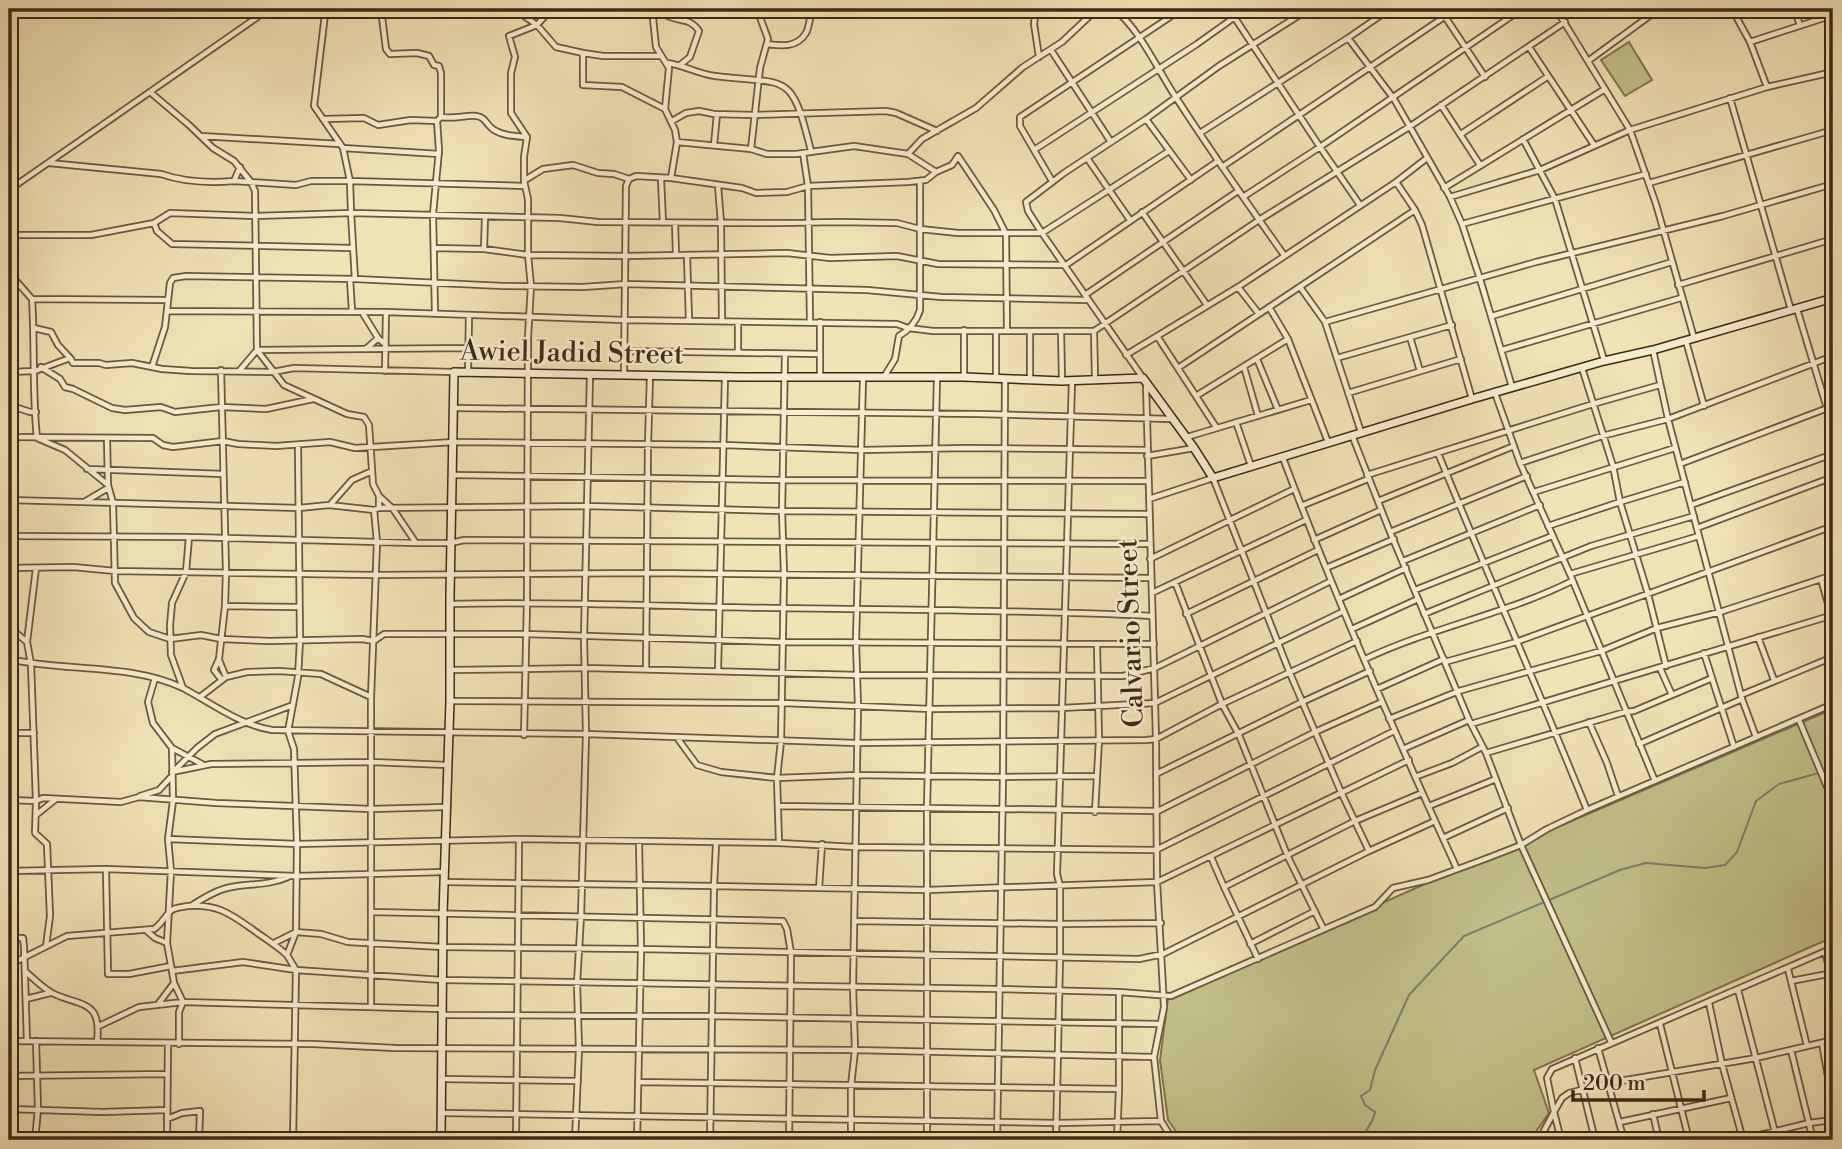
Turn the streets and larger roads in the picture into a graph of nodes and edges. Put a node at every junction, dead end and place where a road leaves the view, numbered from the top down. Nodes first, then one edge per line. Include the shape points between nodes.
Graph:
1 (269, 9) edge
2 (330, 9) edge
3 (381, 9) edge
4 (514, 9) edge
5 (551, 9) edge
6 (652, 9) edge
7 (658, 9) edge
8 (757, 9) edge
9 (804, 9) edge
10 (1036, 9) edge
11 (1097, 9) edge
12 (1114, 9) edge
13 (1182, 9) edge
14 (1229, 9) edge
15 (1246, 9) edge
16 (1309, 9) edge
17 (1367, 9) edge
18 (1390, 9) edge
19 (1440, 9) edge
20 (1456, 9) edge
21 (1522, 9) edge
22 (1556, 9) edge
23 (1660, 9) edge
24 (1732, 9) edge
25 (1794, 9) edge
26 (1833, 15) edge
27 (1445, 16) junction
28 (1234, 17) junction
29 (1375, 19) junction
30 (1565, 22) junction
31 (537, 25) junction
32 (1800, 25) junction
33 (1138, 38) junction
34 (1349, 38) junction
35 (1750, 42) junction
36 (767, 44) junction
37 (1253, 45) junction
38 (1465, 47) junction
39 (1529, 47) junction
40 (1051, 50) junction
41 (583, 53) junction
42 (660, 56) junction
43 (1039, 57) junction
44 (1588, 61) junction
45 (667, 63) junction
46 (680, 65) junction
47 (1369, 67) junction
48 (1158, 69) junction
49 (1832, 72) edge
50 (1485, 77) junction
51 (1547, 77) junction
52 (758, 79) junction
53 (1833, 80) edge
54 (1072, 81) junction
55 (1278, 83) junction
56 (1766, 87) junction
57 (1605, 89) junction
58 (150, 92) junction
59 (1176, 97) junction
60 (1730, 98) junction
61 (1394, 99) junction
62 (1441, 105) junction
63 (665, 109) junction
64 (1571, 110) junction
65 (1091, 112) junction
66 (718, 114) junction
67 (802, 114) junction
68 (754, 115) junction
69 (1299, 115) junction
70 (322, 119) junction
71 (439, 119) junction
72 (1146, 119) junction
73 (672, 121) junction
74 (1409, 128) junction
75 (1630, 130) junction
76 (1833, 130) edge
77 (937, 131) junction
78 (1200, 133) junction
79 (1461, 134) junction
80 (200, 136) junction
81 (527, 137) junction
82 (1523, 139) junction
83 (677, 142) junction
84 (1111, 142) junction
85 (714, 145) junction
86 (1594, 145) junction
87 (342, 146) junction
88 (1320, 147) junction
89 (751, 149) junction
90 (1034, 149) junction
91 (811, 151) junction
92 (1169, 151) junction
93 (803, 153) junction
94 (439, 154) junction
95 (1747, 154) junction
96 (908, 155) junction
97 (1087, 158) junction
98 (1427, 158) junction
99 (50, 163) junction
100 (1220, 164) junction
101 (1480, 165) junction
102 (240, 167) junction
103 (1540, 170) junction
104 (936, 172) junction
105 (1338, 172) junction
106 (1646, 174) junction
107 (671, 178) junction
108 (629, 179) junction
109 (660, 179) junction
110 (1191, 180) junction
111 (234, 181) junction
112 (350, 181) junction
113 (920, 181) junction
114 (1052, 181) junction
115 (251, 182) junction
116 (1396, 182) junction
117 (525, 183) junction
118 (1649, 183) junction
119 (1833, 184) edge
120 (434, 185) junction
121 (718, 186) junction
122 (808, 186) junction
123 (1444, 188) junction
124 (9, 190) edge
125 (1108, 191) junction
126 (1238, 191) junction
127 (1243, 197) junction
128 (1450, 197) junction
129 (1555, 199) junction
130 (1762, 204) junction
131 (1360, 205) junction
132 (1415, 210) junction
133 (1142, 212) junction
134 (351, 213) junction
135 (433, 214) junction
136 (255, 216) junction
137 (485, 217) junction
138 (528, 218) junction
139 (1130, 220) junction
140 (1259, 220) junction
141 (625, 222) junction
142 (663, 222) junction
143 (154, 223) junction
144 (675, 223) junction
145 (721, 223) junction
146 (809, 223) junction
147 (1462, 224) junction
148 (920, 229) junction
149 (1664, 232) junction
150 (1042, 233) junction
151 (1006, 234) junction
152 (9, 236) edge
153 (1833, 239) edge
154 (1163, 242) junction
155 (256, 246) junction
156 (352, 248) junction
157 (434, 248) junction
158 (484, 249) junction
159 (1571, 253) junction
160 (528, 254) junction
161 (676, 255) junction
162 (721, 255) junction
163 (810, 255) junction
164 (1284, 255) junction
165 (626, 256) junction
166 (687, 256) junction
167 (1777, 256) junction
168 (920, 261) junction
169 (1672, 262) junction
170 (1066, 265) junction
171 (1006, 266) junction
172 (1183, 271) junction
173 (9, 273) edge
174 (257, 278) junction
175 (1480, 278) junction
176 (353, 279) junction
177 (434, 282) junction
178 (626, 284) junction
179 (531, 285) junction
180 (1678, 285) junction
181 (688, 287) junction
182 (722, 287) junction
183 (1238, 287) junction
184 (1300, 287) junction
185 (1442, 288) junction
186 (809, 290) junction
187 (1582, 290) junction
188 (921, 295) junction
189 (1007, 297) junction
190 (1087, 297) junction
191 (1681, 298) junction
192 (1833, 298) edge
193 (32, 299) junction
194 (166, 300) junction
195 (1207, 305) junction
196 (1269, 307) junction
197 (1794, 309) junction
198 (167, 311) junction
199 (352, 311) junction
200 (361, 311) junction
201 (386, 312) junction
202 (257, 313) junction
203 (435, 314) junction
204 (1259, 314) junction
205 (469, 315) junction
206 (1492, 316) junction
207 (528, 317) junction
208 (624, 320) junction
209 (689, 321) junction
210 (810, 321) junction
211 (722, 322) junction
212 (738, 322) junction
213 (820, 322) junction
214 (1325, 322) junction
215 (1103, 323) junction
216 (1594, 323) junction
217 (1452, 325) junction
218 (34, 328) junction
219 (908, 328) junction
220 (964, 330) junction
221 (996, 331) junction
222 (1007, 331) junction
223 (1030, 331) junction
224 (1061, 331) junction
225 (1094, 331) junction
226 (1157, 336) junction
227 (1410, 337) junction
228 (378, 338) junction
229 (1288, 339) junction
230 (1690, 339) junction
231 (386, 346) junction
232 (468, 348) junction
233 (366, 349) junction
234 (257, 350) junction
235 (1502, 350) junction
236 (1653, 350) junction
237 (623, 351) junction
238 (738, 353) junction
239 (785, 354) junction
240 (820, 354) junction
241 (1126, 355) junction
242 (1833, 356) edge
243 (1338, 358) junction
244 (71, 359) junction
245 (1257, 359) junction
246 (1461, 359) junction
247 (1604, 361) junction
248 (1814, 364) junction
249 (41, 367) junction
250 (152, 367) junction
251 (1244, 367) junction
252 (1178, 368) junction
253 (1582, 368) junction
254 (221, 370) junction
255 (239, 370) junction
256 (34, 371) junction
257 (385, 371) junction
258 (1420, 371) junction
259 (9, 372) edge
260 (274, 372) junction
261 (454, 372) junction
262 (468, 372) junction
263 (528, 373) junction
264 (590, 374) junction
265 (624, 374) junction
266 (650, 374) junction
267 (725, 377) junction
268 (784, 377) junction
269 (820, 377) junction
270 (937, 377) junction
271 (964, 377) junction
272 (863, 378) junction
273 (884, 378) junction
274 (996, 378) junction
275 (1005, 379) junction
276 (1030, 379) junction
277 (1095, 380) junction
278 (1144, 380) junction
279 (1062, 381) junction
280 (1072, 381) junction
281 (1660, 385) junction
282 (1512, 388) junction
283 (1494, 392) junction
284 (1348, 393) junction
285 (1196, 396) junction
286 (314, 398) junction
287 (1472, 399) junction
288 (1311, 400) junction
289 (1593, 404) junction
290 (9, 405) edge
291 (1704, 406) junction
292 (221, 407) junction
293 (1830, 407) edge
294 (455, 408) junction
295 (527, 409) junction
296 (589, 410) junction
297 (1278, 410) junction
298 (36, 412) junction
299 (649, 412) junction
300 (724, 412) junction
301 (785, 414) junction
302 (863, 414) junction
303 (936, 414) junction
304 (1004, 415) junction
305 (1071, 416) junction
306 (1258, 416) junction
307 (1146, 418) junction
308 (1173, 419) junction
309 (1668, 419) junction
310 (1236, 422) junction
311 (1216, 428) junction
312 (1833, 428) edge
313 (1508, 431) junction
314 (1361, 432) junction
315 (1352, 435) junction
316 (1602, 436) junction
317 (1187, 437) junction
318 (9, 438) edge
319 (37, 438) junction
320 (107, 439) junction
321 (223, 441) junction
322 (454, 442) junction
323 (1328, 442) junction
324 (527, 443) junction
325 (588, 443) junction
326 (648, 444) junction
327 (298, 445) junction
328 (724, 445) junction
329 (1514, 446) junction
330 (1675, 447) junction
331 (371, 448) junction
332 (784, 448) junction
333 (936, 448) junction
334 (1194, 448) junction
335 (1004, 449) junction
336 (862, 450) junction
337 (1071, 450) junction
338 (1147, 453) junction
339 (1438, 453) junction
340 (1833, 454) edge
341 (1282, 455) junction
342 (1520, 463) junction
343 (1680, 464) junction
344 (1251, 466) junction
345 (1614, 466) junction
346 (87, 469) junction
347 (108, 470) junction
348 (372, 471) junction
349 (1446, 473) junction
350 (223, 474) junction
351 (453, 475) junction
352 (527, 475) junction
353 (587, 476) junction
354 (649, 477) junction
355 (1368, 477) junction
356 (1527, 477) junction
357 (1833, 477) edge
358 (723, 478) junction
359 (1213, 478) junction
360 (783, 480) junction
361 (860, 480) junction
362 (936, 481) junction
363 (1148, 481) junction
364 (1003, 482) junction
365 (1069, 482) junction
366 (1685, 482) junction
367 (108, 486) junction
368 (1294, 489) junction
369 (1534, 492) junction
370 (379, 496) junction
371 (1149, 499) junction
372 (9, 500) edge
373 (1378, 501) junction
374 (85, 502) junction
375 (1620, 502) junction
376 (113, 503) junction
377 (1459, 503) junction
378 (330, 505) junction
379 (1540, 505) junction
380 (1691, 505) junction
381 (224, 506) junction
382 (587, 506) junction
383 (1301, 506) junction
384 (527, 507) junction
385 (299, 508) junction
386 (648, 508) junction
387 (377, 509) junction
388 (393, 509) junction
389 (453, 509) junction
390 (722, 510) junction
391 (1381, 510) junction
392 (859, 511) junction
393 (782, 512) junction
394 (935, 513) junction
395 (1003, 513) junction
396 (1069, 514) junction
397 (1149, 514) junction
398 (1694, 516) junction
399 (1306, 520) junction
400 (1230, 521) junction
401 (1548, 526) junction
402 (1833, 526) edge
403 (1697, 528) junction
404 (1390, 532) junction
405 (1472, 533) junction
406 (1630, 535) junction
407 (9, 536) edge
408 (1552, 536) junction
409 (1699, 536) junction
410 (190, 537) junction
411 (113, 538) junction
412 (225, 538) junction
413 (1394, 539) junction
414 (300, 540) junction
415 (527, 540) junction
416 (1314, 540) junction
417 (586, 541) junction
418 (377, 542) junction
419 (647, 542) junction
420 (720, 542) junction
421 (785, 542) junction
422 (858, 542) junction
423 (416, 543) junction
424 (451, 543) junction
425 (933, 544) junction
426 (1004, 544) junction
427 (1067, 544) junction
428 (1149, 544) junction
429 (1318, 550) junction
430 (1242, 551) junction
431 (1636, 555) junction
432 (1561, 558) junction
433 (1150, 559) junction
434 (1403, 561) junction
435 (1485, 563) junction
436 (9, 568) edge
437 (36, 568) junction
438 (1326, 568) junction
439 (1406, 568) junction
440 (115, 571) junction
441 (226, 571) junction
442 (186, 572) junction
443 (299, 573) junction
444 (648, 573) junction
445 (1709, 573) junction
446 (451, 574) junction
447 (527, 574) junction
448 (587, 574) junction
449 (1570, 574) junction
450 (375, 575) junction
451 (720, 575) junction
452 (784, 575) junction
453 (858, 575) junction
454 (1833, 575) edge
455 (933, 576) junction
456 (1003, 576) junction
457 (1065, 576) junction
458 (1151, 578) junction
459 (1822, 579) junction
460 (1253, 581) junction
461 (1331, 581) junction
462 (1573, 581) junction
463 (1175, 582) junction
464 (1493, 586) junction
465 (1415, 590) junction
466 (1152, 594) junction
467 (1648, 594) junction
468 (1339, 599) junction
469 (1419, 599) junction
470 (527, 602) junction
471 (586, 602) junction
472 (450, 604) junction
473 (646, 604) junction
474 (225, 606) junction
475 (719, 606) junction
476 (299, 607) junction
477 (783, 608) junction
478 (857, 609) junction
479 (932, 609) junction
480 (1502, 609) junction
481 (1003, 611) junction
482 (1344, 611) junction
483 (1720, 611) junction
484 (1065, 612) junction
485 (1265, 612) junction
486 (1186, 614) junction
487 (1424, 614) junction
488 (1152, 616) junction
489 (1587, 616) junction
490 (1833, 617) edge
491 (9, 627) edge
492 (1657, 628) junction
493 (1352, 629) junction
494 (1432, 631) junction
495 (449, 634) junction
496 (526, 634) junction
497 (1758, 637) junction
498 (584, 638) junction
499 (170, 639) junction
500 (221, 639) junction
501 (646, 639) junction
502 (300, 640) junction
503 (717, 640) junction
504 (374, 641) junction
505 (856, 641) junction
506 (1357, 641) junction
507 (27, 642) junction
508 (782, 642) junction
509 (1516, 642) junction
510 (931, 643) junction
511 (1003, 643) junction
512 (1278, 643) junction
513 (1063, 644) junction
514 (1097, 644) junction
515 (1154, 644) junction
516 (1200, 645) junction
517 (1728, 646) junction
518 (1601, 651) junction
519 (1704, 653) junction
520 (1833, 657) edge
521 (9, 659) edge
522 (1365, 659) junction
523 (1444, 661) junction
524 (31, 664) junction
525 (1666, 666) junction
526 (525, 668) junction
527 (586, 668) junction
528 (1155, 668) junction
529 (1660, 668) junction
530 (646, 669) junction
531 (450, 670) junction
532 (718, 670) junction
533 (782, 671) junction
534 (1289, 671) junction
535 (1370, 671) junction
536 (299, 672) junction
537 (1529, 672) junction
538 (858, 675) junction
539 (932, 675) junction
540 (1097, 675) junction
541 (1003, 676) junction
542 (1062, 676) junction
543 (1211, 676) junction
544 (155, 678) junction
545 (223, 678) junction
546 (1710, 679) junction
547 (1774, 680) junction
548 (1613, 681) junction
549 (183, 688) junction
550 (1377, 689) junction
551 (1459, 691) junction
552 (1672, 695) junction
553 (371, 696) junction
554 (200, 697) junction
555 (1741, 697) junction
556 (586, 700) junction
557 (450, 701) junction
558 (524, 702) junction
559 (1303, 702) junction
560 (1382, 702) junction
561 (1542, 702) junction
562 (782, 703) junction
563 (1155, 703) junction
564 (1222, 704) junction
565 (293, 705) junction
566 (1833, 705) edge
567 (1097, 706) junction
568 (858, 707) junction
569 (1003, 708) junction
570 (1062, 708) junction
571 (931, 709) junction
572 (1720, 709) junction
573 (1625, 712) junction
574 (1389, 719) junction
575 (1798, 720) junction
576 (245, 722) junction
577 (1470, 722) junction
578 (1589, 722) junction
579 (371, 730) junction
580 (288, 731) junction
581 (1394, 731) junction
582 (1315, 732) junction
583 (1556, 732) junction
584 (9, 733) edge
585 (34, 733) junction
586 (449, 733) junction
587 (586, 734) junction
588 (524, 735) junction
589 (1238, 735) junction
590 (1756, 737) junction
591 (678, 738) junction
592 (1156, 739) junction
593 (1061, 740) junction
594 (1099, 740) junction
595 (781, 741) junction
596 (1003, 742) junction
597 (857, 743) junction
598 (930, 743) junction
599 (1639, 744) junction
600 (1734, 747) junction
601 (172, 748) junction
602 (1403, 749) junction
603 (1484, 750) junction
604 (188, 757) junction
605 (1409, 760) junction
606 (371, 762) junction
607 (1329, 762) junction
608 (294, 763) junction
609 (1250, 764) junction
610 (203, 765) junction
611 (448, 765) junction
612 (172, 772) junction
613 (1156, 774) junction
614 (856, 775) junction
615 (929, 776) junction
616 (1061, 776) junction
617 (1096, 776) junction
618 (1003, 777) junction
619 (1415, 777) junction
620 (777, 778) junction
621 (1496, 779) junction
622 (1655, 781) junction
623 (1341, 792) junction
624 (1422, 793) junction
625 (1261, 796) junction
626 (1618, 796) junction
627 (139, 797) junction
628 (56, 799) junction
629 (9, 800) edge
630 (37, 801) junction
631 (173, 801) junction
632 (1833, 801) edge
633 (296, 806) junction
634 (780, 806) junction
635 (446, 807) junction
636 (855, 807) junction
637 (1429, 807) junction
638 (927, 808) junction
639 (1508, 808) junction
640 (371, 809) junction
641 (1002, 810) junction
642 (1587, 810) junction
643 (1060, 811) junction
644 (1158, 811) junction
645 (1095, 812) junction
646 (35, 815) junction
647 (1356, 821) junction
648 (1435, 821) junction
649 (1275, 826) junction
650 (1443, 838) junction
651 (168, 839) junction
652 (519, 839) junction
653 (445, 840) junction
654 (582, 840) junction
655 (639, 841) junction
656 (371, 842) junction
657 (779, 843) junction
658 (297, 844) junction
659 (716, 844) junction
660 (822, 844) junction
661 (1521, 845) junction
662 (855, 847) junction
663 (927, 847) junction
664 (1001, 848) junction
665 (1057, 849) junction
666 (1156, 850) junction
667 (1369, 851) junction
668 (1211, 857) junction
669 (1288, 857) junction
670 (47, 868) junction
671 (106, 869) junction
672 (1457, 869) junction
673 (9, 871) edge
674 (171, 871) junction
675 (444, 872) junction
676 (294, 876) junction
677 (370, 876) junction
678 (444, 882) junction
679 (1157, 882) junction
680 (518, 883) junction
681 (581, 883) junction
682 (638, 884) junction
683 (1302, 884) junction
684 (714, 886) junction
685 (1059, 886) junction
686 (1224, 887) junction
687 (819, 888) junction
688 (855, 889) junction
689 (1000, 889) junction
690 (928, 890) junction
691 (190, 906) junction
692 (170, 911) junction
693 (1315, 911) junction
694 (372, 912) junction
695 (443, 915) junction
696 (519, 916) junction
697 (582, 916) junction
698 (639, 918) junction
699 (715, 919) junction
700 (1237, 919) junction
701 (854, 922) junction
702 (926, 923) junction
703 (1161, 923) junction
704 (1000, 924) junction
705 (1060, 924) junction
706 (1323, 928) junction
707 (147, 931) junction
708 (107, 932) junction
709 (296, 932) junction
710 (9, 938) edge
711 (167, 943) junction
712 (274, 943) junction
713 (371, 944) junction
714 (1250, 944) junction
715 (46, 946) junction
716 (443, 947) junction
717 (519, 948) junction
718 (1833, 948) edge
719 (641, 949) junction
720 (578, 950) junction
721 (713, 951) junction
722 (1825, 952) junction
723 (791, 953) junction
724 (855, 953) junction
725 (1163, 954) junction
726 (287, 955) junction
727 (926, 956) junction
728 (1000, 956) junction
729 (1060, 957) junction
730 (25, 958) junction
731 (1258, 959) junction
732 (9, 965) edge
733 (172, 969) junction
734 (1788, 969) junction
735 (296, 970) junction
736 (25, 971) junction
737 (1832, 973) edge
738 (372, 975) junction
739 (442, 980) junction
740 (518, 981) junction
741 (1791, 981) junction
742 (1833, 982) edge
743 (174, 983) junction
744 (577, 983) junction
745 (640, 983) junction
746 (712, 983) junction
747 (790, 986) junction
748 (853, 987) junction
749 (926, 988) junction
750 (999, 989) junction
751 (1058, 990) junction
752 (1738, 990) junction
753 (51, 992) junction
754 (1119, 992) junction
755 (1163, 994) junction
756 (26, 999) junction
757 (183, 1002) junction
758 (159, 1003) junction
759 (1709, 1003) junction
760 (295, 1006) junction
761 (371, 1006) junction
762 (442, 1012) junction
763 (517, 1014) junction
764 (578, 1015) junction
765 (640, 1016) junction
766 (712, 1016) junction
767 (792, 1018) junction
768 (853, 1019) junction
769 (927, 1020) junction
770 (999, 1021) junction
771 (1059, 1021) junction
772 (1119, 1023) junction
773 (1160, 1024) junction
774 (1660, 1024) junction
775 (99, 1026) junction
776 (1833, 1040) edge
777 (9, 1041) edge
778 (27, 1041) junction
779 (36, 1041) junction
780 (97, 1042) junction
781 (1611, 1042) junction
782 (1822, 1043) junction
783 (168, 1044) junction
784 (179, 1044) junction
785 (294, 1044) junction
786 (442, 1046) junction
787 (1807, 1046) junction
788 (517, 1048) junction
789 (638, 1048) junction
790 (1598, 1048) junction
791 (579, 1049) junction
792 (711, 1050) junction
793 (855, 1050) junction
794 (1790, 1050) junction
795 (791, 1051) junction
796 (927, 1053) junction
797 (998, 1054) junction
798 (1119, 1055) junction
799 (1059, 1056) junction
800 (1154, 1057) junction
801 (1575, 1058) junction
802 (1756, 1058) junction
803 (1722, 1064) junction
804 (1673, 1072) junction
805 (167, 1074) junction
806 (9, 1076) edge
807 (37, 1076) junction
808 (442, 1079) junction
809 (516, 1080) junction
810 (579, 1081) junction
811 (638, 1082) junction
812 (711, 1083) junction
813 (1608, 1083) junction
814 (790, 1085) junction
815 (999, 1085) junction
816 (851, 1086) junction
817 (927, 1086) junction
818 (1058, 1088) junction
819 (1119, 1089) junction
820 (1582, 1090) junction
821 (1731, 1098) junction
822 (1833, 1105) edge
823 (1681, 1108) junction
824 (9, 1109) edge
825 (38, 1109) junction
826 (167, 1110) junction
827 (1554, 1112) junction
828 (441, 1113) junction
829 (516, 1114) junction
830 (1653, 1114) junction
831 (577, 1115) junction
832 (638, 1115) junction
833 (710, 1117) junction
834 (167, 1119) junction
835 (789, 1119) junction
836 (850, 1120) junction
837 (926, 1120) junction
838 (1833, 1120) edge
839 (998, 1121) junction
840 (1161, 1121) junction
841 (1117, 1122) junction
842 (1620, 1122) junction
843 (1057, 1123) junction
844 (1809, 1124) junction
845 (1775, 1132) junction
846 (9, 1139) edge
847 (35, 1140) edge
848 (50, 1140) edge
849 (167, 1140) edge
850 (199, 1140) edge
851 (293, 1140) edge
852 (441, 1140) edge
853 (516, 1140) edge
854 (575, 1140) edge
855 (637, 1140) edge
856 (710, 1140) edge
857 (789, 1140) edge
858 (850, 1140) edge
859 (928, 1140) edge
860 (997, 1140) edge
861 (1056, 1140) edge
862 (1117, 1140) edge
863 (1173, 1140) edge
864 (1539, 1140) edge
865 (1561, 1140) edge
866 (1595, 1140) edge
867 (1625, 1140) edge
868 (1659, 1140) edge
869 (1689, 1140) edge
870 (1742, 1140) edge
871 (1777, 1140) edge
872 (1814, 1140) edge

1 - 58 street
2 - 70 street via 325,14 314,98
3 - 71 street via 390,54 417,53 429,56 439,66
4 - 31 street
5 - 31 street
6 - 42 street
7 - 46 street via 666,17 688,21 699,31 690,57
8 - 36 street via 768,34
9 - 36 street via 811,15 800,39 785,47
10 - 43 street
11 - 40 street
12 - 33 street
13 - 33 street
14 - 28 street
15 - 28 street
16 - 37 street
17 - 29 street
18 - 29 street
19 - 27 street
20 - 27 street
21 - 38 street
22 - 30 street
23 - 44 street
24 - 35 street
25 - 32 street
26 - 32 street
27 - 38 street
27 - 47 street
28 - 37 street
28 - 48 street
29 - 34 street
30 - 39 street
30 - 44 street
31 - 41 street via 556,47
31 - 81 street via 509,36 515,57 511,113
32 - 35 street
33 - 48 street
33 - 54 street
34 - 47 street
34 - 55 street
35 - 56 street
36 - 52 street
37 - 55 street
37 - 59 street
38 - 50 street
38 - 61 street
39 - 50 street
39 - 51 street
40 - 43 street
40 - 54 street
41 - 42 street
41 - 63 street via 583,85 622,87
42 - 45 street
43 - 77 street via 976,108
44 - 57 street
45 - 46 street
45 - 63 street
46 - 52 street via 711,75
47 - 61 street
47 - 69 street
48 - 59 street
48 - 65 street
49 - 53 street
49 - 56 street
50 - 62 street
51 - 64 street
51 - 79 street
52 - 67 street via 788,88
52 - 68 street
54 - 65 street
54 - 90 street via 1020,117 1020,127
55 - 69 street
55 - 78 street
56 - 60 street
57 - 64 street
57 - 75 street
58 - 80 street
58 - 99 street
59 - 72 street
59 - 78 street
60 - 75 street
60 - 95 street
61 - 74 street
61 - 88 street
62 - 74 street
62 - 79 street
63 - 73 street
64 - 82 street
64 - 86 street
65 - 84 street
65 - 90 street
66 - 68 street
66 - 73 street via 690,112
66 - 85 street
67 - 68 street
67 - 77 street via 886,111
67 - 91 street
68 - 89 street
69 - 88 street
69 - 100 street
70 - 71 street via 364,118 378,125
70 - 87 street
71 - 81 street via 476,116 495,131
71 - 94 street
72 - 84 street
72 - 92 street
73 - 83 street
74 - 98 street
74 - 105 street
75 - 86 street
75 - 106 street
76 - 95 street
77 - 96 street
78 - 100 street
79 - 101 street
80 - 87 street
80 - 102 street
81 - 117 street
82 - 101 street
82 - 103 street
83 - 85 street
83 - 107 street
84 - 97 street
85 - 89 street
86 - 103 street
87 - 94 street
87 - 112 street
88 - 105 street
88 - 127 street
89 - 93 street via 767,154
90 - 114 street
91 - 93 street
91 - 96 street via 854,146
92 - 110 street
92 - 125 street
93 - 122 street
94 - 120 street
95 - 118 street
95 - 130 street
96 - 104 street
97 - 114 street
97 - 125 street
98 - 116 street
98 - 123 street
99 - 111 street
99 - 124 street
100 - 110 street
100 - 126 street
101 - 123 street
102 - 111 street
102 - 115 street
103 - 128 street
103 - 129 street
104 - 113 street
104 - 151 street via 952,165 958,156
105 - 131 street
105 - 140 street
106 - 118 street
106 - 129 street
107 - 109 street
107 - 121 street
108 - 109 street
108 - 117 street via 573,165 543,169
108 - 141 street
109 - 142 street
110 - 133 street
111 - 115 street
112 - 115 street
112 - 120 street
112 - 134 street
113 - 122 street
113 - 148 street
114 - 150 street via 1025,204
115 - 136 street
116 - 131 street
116 - 132 street
117 - 120 street
117 - 138 street
118 - 149 street
119 - 130 street
120 - 135 street
121 - 122 street via 756,193
121 - 145 street
122 - 146 street
123 - 128 street
125 - 139 street
125 - 150 street
126 - 127 street
126 - 154 street
127 - 140 street
128 - 147 street
129 - 147 street
129 - 159 street
130 - 149 street
130 - 167 street
131 - 164 street
132 - 184 street
132 - 185 street
133 - 139 street
133 - 154 street
134 - 135 street
134 - 136 street
134 - 156 street
135 - 137 street
135 - 157 street
136 - 143 street via 170,213
136 - 155 street
137 - 138 street
137 - 158 street
138 - 141 street
138 - 160 street
139 - 170 street
140 - 164 street
140 - 172 street
141 - 142 street
141 - 165 street
142 - 144 street
143 - 152 street via 91,235
143 - 155 street via 172,244
144 - 145 street
144 - 161 street
145 - 146 street
145 - 162 street
146 - 148 street via 897,223
146 - 163 street
147 - 175 street
148 - 151 street
148 - 168 street
149 - 159 street
149 - 169 street
150 - 151 street
150 - 170 street
151 - 171 street
153 - 167 street
154 - 172 street
154 - 190 street
155 - 156 street
155 - 174 street
156 - 176 street
157 - 158 street
157 - 177 street
158 - 160 street
159 - 175 street
159 - 187 street
160 - 165 street
160 - 179 street
161 - 165 street
161 - 166 street
162 - 163 street
162 - 166 street
162 - 182 street
163 - 168 street via 897,256
163 - 186 street
164 - 183 street
165 - 178 street
166 - 181 street
167 - 180 street
167 - 197 street
168 - 171 street
168 - 188 street
169 - 180 street
169 - 187 street
170 - 171 street
170 - 190 street
171 - 189 street
172 - 195 street
172 - 215 street
173 - 193 street
174 - 176 street
174 - 194 street via 178,277 170,283
174 - 202 street
175 - 185 street
175 - 206 street
176 - 177 street
176 - 199 street
177 - 179 street
177 - 203 street
178 - 179 street
178 - 181 street
178 - 208 street
179 - 207 street
180 - 191 street
181 - 182 street
181 - 209 street
182 - 186 street
182 - 211 street
183 - 195 street
183 - 204 street
184 - 196 street
184 - 214 street
185 - 214 street
185 - 217 street
186 - 188 street
186 - 210 street
187 - 206 street
187 - 216 street
188 - 189 street
188 - 219 street via 917,318
189 - 190 street
189 - 222 street
190 - 215 street
191 - 216 street
191 - 230 street
192 - 197 street
193 - 194 street
193 - 218 street
194 - 198 street
195 - 226 street
196 - 204 street
196 - 229 street
197 - 230 street
197 - 248 street
198 - 202 street
198 - 250 street
199 - 200 street
199 - 202 street
200 - 201 street
200 - 228 street
201 - 203 street
201 - 231 street
202 - 234 street
203 - 205 street
204 - 252 street
205 - 207 street
205 - 232 street
206 - 235 street
207 - 208 street
207 - 263 street
208 - 209 street
208 - 237 street
209 - 211 street
210 - 212 street
210 - 213 street
211 - 212 street
212 - 238 street
213 - 219 street
213 - 240 street
214 - 243 street
215 - 225 street
215 - 241 street
216 - 235 street
216 - 247 street
217 - 227 street
217 - 246 street
218 - 244 street via 52,333
218 - 256 street
219 - 220 street
219 - 273 street via 899,336 895,359
220 - 221 street
220 - 271 street
221 - 222 street
221 - 274 street
222 - 223 street
223 - 224 street
223 - 276 street
224 - 225 street
224 - 279 street
225 - 277 street
226 - 241 street
226 - 252 street
227 - 243 street
227 - 258 street
228 - 231 street
228 - 233 street
229 - 245 street
229 - 288 street
230 - 236 street
230 - 291 street
231 - 232 street
231 - 233 street
231 - 257 street
232 - 262 street
233 - 234 street
234 - 255 street
234 - 260 street
235 - 282 street
236 - 247 street
236 - 281 street
237 - 238 street
237 - 265 street
238 - 239 street
239 - 240 street
239 - 268 street
240 - 269 street
241 - 278 street
242 - 248 street
243 - 284 street
244 - 249 street, Awiel Jadid Street
244 - 250 street, Awiel Jadid Street via 73,363
245 - 251 street
245 - 297 street
246 - 258 street
246 - 287 street
247 - 253 street
248 - 291 street
248 - 293 street
249 - 256 street, Awiel Jadid Street
249 - 292 street via 65,387 112,408 161,407 175,412
250 - 254 street, Awiel Jadid Street
251 - 285 street
251 - 306 street
252 - 285 street
253 - 282 street
253 - 289 street
254 - 255 street, Awiel Jadid Street
254 - 292 street
255 - 260 street, Awiel Jadid Street
256 - 259 street, Awiel Jadid Street
256 - 298 street
257 - 260 street, Awiel Jadid Street via 294,368
257 - 261 street, Awiel Jadid Street
258 - 284 street
260 - 286 street via 284,385
261 - 262 street, Awiel Jadid Street
261 - 294 street
262 - 263 street, Awiel Jadid Street
263 - 264 street, Awiel Jadid Street
263 - 295 street
264 - 265 street, Awiel Jadid Street
264 - 296 street
265 - 266 street, Awiel Jadid Street
266 - 267 street, Awiel Jadid Street
266 - 299 street
267 - 268 street, Awiel Jadid Street
267 - 300 street
268 - 269 street, Awiel Jadid Street
268 - 301 street
269 - 272 street, Awiel Jadid Street
270 - 271 street, Awiel Jadid Street
270 - 273 street, Awiel Jadid Street
270 - 303 street
271 - 274 street, Awiel Jadid Street
272 - 273 street, Awiel Jadid Street
272 - 302 street
274 - 275 street, Awiel Jadid Street
275 - 276 street, Awiel Jadid Street
275 - 304 street
276 - 279 street, Awiel Jadid Street
277 - 278 street, Awiel Jadid Street
277 - 280 street, Awiel Jadid Street
278 - 307 street, Calvario Street
278 - 308 street
279 - 280 street, Awiel Jadid Street
280 - 305 street
281 - 289 street
281 - 309 street
282 - 283 street
283 - 287 street
283 - 313 street
284 - 314 street
285 - 311 street
286 - 292 street via 266,409
286 - 331 street via 364,417
287 - 314 street
288 - 297 street
288 - 323 street
289 - 313 street
289 - 316 street
290 - 298 street
291 - 309 street
292 - 321 street
293 - 312 street
293 - 343 street
294 - 295 street
294 - 322 street
295 - 296 street
295 - 324 street
296 - 299 street
296 - 325 street
297 - 306 street
298 - 319 street
299 - 300 street
299 - 326 street
300 - 301 street
300 - 328 street
301 - 302 street
301 - 332 street
302 - 303 street
302 - 336 street
303 - 304 street
303 - 333 street
304 - 305 street
304 - 335 street
305 - 307 street
305 - 337 street
306 - 310 street
307 - 308 street
307 - 338 street, Calvario Street
308 - 317 street
309 - 316 street
309 - 330 street
310 - 311 street
310 - 344 street
311 - 317 street
313 - 329 street
313 - 339 street
314 - 315 street
315 - 323 street
315 - 355 street
316 - 342 street
316 - 345 street
317 - 334 street
318 - 319 street
319 - 320 street
319 - 346 street via 65,450
320 - 321 street via 153,438 173,447
320 - 347 street
321 - 327 street
321 - 350 street
322 - 324 street
322 - 331 street
322 - 351 street
323 - 341 street
324 - 325 street
324 - 352 street
325 - 326 street
325 - 353 street
326 - 328 street
326 - 354 street
327 - 331 street via 324,442
327 - 385 street
328 - 332 street
328 - 358 street
329 - 342 street
329 - 349 street
330 - 343 street
330 - 345 street
331 - 348 street
332 - 336 street
332 - 360 street
333 - 335 street
333 - 336 street
333 - 362 street
334 - 338 street
334 - 359 street
335 - 337 street
335 - 364 street
336 - 361 street
337 - 338 street
337 - 365 street
338 - 363 street, Calvario Street
339 - 349 street
339 - 355 street
340 - 380 street
341 - 344 street
341 - 368 street
342 - 356 street
343 - 366 street
344 - 359 street
345 - 369 street
345 - 375 street
346 - 347 street
346 - 367 street
347 - 350 street
347 - 367 street
348 - 370 street
348 - 378 street via 352,480
349 - 373 street
349 - 377 street
350 - 381 street
351 - 352 street
351 - 389 street
352 - 353 street
352 - 384 street
353 - 354 street
353 - 382 street
354 - 358 street
354 - 386 street
355 - 373 street
355 - 383 street
356 - 369 street
356 - 377 street
357 - 403 street
358 - 360 street
358 - 390 street
359 - 371 street
359 - 400 street
360 - 361 street
360 - 393 street
361 - 362 street
361 - 392 street
362 - 364 street
362 - 394 street
363 - 365 street
363 - 371 street, Calvario Street
364 - 365 street
364 - 395 street
365 - 396 street
366 - 375 street
366 - 380 street
367 - 374 street
367 - 376 street
368 - 383 street
368 - 400 street
369 - 379 street
370 - 387 street
370 - 388 street
371 - 397 street, Calvario Street
372 - 374 street
373 - 391 street
374 - 376 street
375 - 401 street
375 - 406 street
376 - 381 street
376 - 411 street
377 - 404 street
377 - 405 street
378 - 385 street
378 - 387 street
379 - 401 street
379 - 405 street
380 - 398 street
381 - 385 street
381 - 412 street
382 - 384 street
382 - 386 street
382 - 417 street
383 - 399 street
384 - 389 street
384 - 415 street
385 - 414 street
386 - 390 street
386 - 419 street
387 - 388 street
387 - 418 street
388 - 389 street
388 - 423 street
389 - 424 street
390 - 393 street
390 - 420 street
391 - 404 street
391 - 416 street
392 - 393 street
392 - 394 street
392 - 422 street
393 - 421 street
394 - 395 street
394 - 425 street
395 - 396 street
395 - 426 street
396 - 397 street
396 - 427 street
397 - 428 street, Calvario Street
398 - 403 street
398 - 406 street
399 - 416 street
399 - 430 street
400 - 430 street
400 - 433 street
401 - 408 street
402 - 445 street
403 - 409 street
404 - 413 street
405 - 434 street
405 - 435 street
406 - 431 street
406 - 432 street
407 - 411 street
408 - 432 street
408 - 435 street
409 - 431 street
409 - 445 street
410 - 411 street
410 - 412 street
410 - 442 street
411 - 440 street
412 - 414 street
412 - 441 street
413 - 434 street
413 - 438 street
414 - 418 street
414 - 443 street
415 - 417 street
415 - 424 street
415 - 447 street
416 - 429 street
417 - 419 street
417 - 448 street
418 - 423 street
418 - 450 street
419 - 420 street
419 - 444 street
420 - 421 street
420 - 451 street
421 - 422 street
421 - 452 street
422 - 425 street
422 - 453 street
423 - 424 street
424 - 446 street
425 - 426 street
425 - 455 street
426 - 427 street
426 - 456 street
427 - 428 street
427 - 457 street
428 - 433 street, Calvario Street
429 - 438 street
429 - 460 street
430 - 460 street
430 - 463 street
431 - 449 street
431 - 467 street
432 - 449 street
432 - 464 street
433 - 458 street, Calvario Street
434 - 439 street
435 - 464 street
435 - 465 street
436 - 437 street
437 - 440 street
437 - 507 street
438 - 461 street
439 - 465 street
439 - 468 street
440 - 442 street
440 - 499 street via 115,583 134,618 149,632
441 - 442 street
441 - 443 street
441 - 474 street
442 - 499 street via 172,603
443 - 450 street
443 - 476 street
444 - 448 street
444 - 451 street
444 - 473 street
445 - 467 street
445 - 483 street
446 - 447 street
446 - 450 street
446 - 472 street
447 - 448 street
447 - 470 street
448 - 471 street
449 - 462 street
450 - 504 street
451 - 452 street
451 - 475 street
452 - 453 street
452 - 477 street
453 - 455 street
453 - 478 street
454 - 459 street
455 - 456 street
455 - 479 street
456 - 457 street
456 - 481 street
457 - 458 street
457 - 484 street
458 - 466 street, Calvario Street
459 - 483 street
459 - 490 street
460 - 485 street
460 - 486 street
461 - 468 street
461 - 485 street
462 - 480 street
462 - 489 street
463 - 466 street
463 - 486 street
464 - 480 street
464 - 487 street
465 - 469 street
466 - 488 street, Calvario Street
467 - 489 street
467 - 492 street
468 - 482 street
469 - 487 street
469 - 493 street
470 - 471 street
470 - 472 street
470 - 496 street
471 - 473 street
471 - 498 street
472 - 495 street
473 - 475 street
473 - 501 street
474 - 476 street
474 - 500 street
475 - 477 street
475 - 503 street
476 - 502 street
477 - 478 street
477 - 508 street
478 - 479 street
478 - 505 street
479 - 481 street
479 - 510 street
480 - 494 street
480 - 509 street
481 - 484 street
481 - 511 street
482 - 493 street
482 - 512 street
483 - 492 street
483 - 517 street
484 - 488 street
484 - 513 street
485 - 512 street
485 - 516 street
486 - 516 street
487 - 494 street
488 - 515 street, Calvario Street
489 - 509 street
489 - 518 street
490 - 497 street
491 - 507 street
492 - 518 street
492 - 525 street
493 - 506 street
494 - 522 street
494 - 523 street
495 - 496 street
495 - 504 street via 384,634
495 - 531 street
496 - 498 street
496 - 526 street
497 - 517 street
497 - 547 street
498 - 501 street
498 - 527 street
499 - 500 street via 201,635
499 - 549 street
500 - 502 street
500 - 545 street via 214,670
501 - 503 street
501 - 530 street
502 - 504 street
502 - 536 street
503 - 508 street
503 - 532 street
504 - 553 street
505 - 508 street
505 - 510 street
505 - 538 street
506 - 522 street
506 - 534 street
507 - 524 street
508 - 533 street
509 - 523 street
509 - 537 street
510 - 511 street
510 - 539 street
511 - 513 street
511 - 541 street
512 - 534 street
512 - 543 street
513 - 514 street
513 - 542 street
514 - 515 street
514 - 540 street
515 - 528 street, Calvario Street
516 - 528 street
516 - 543 street
517 - 519 street
517 - 555 street
518 - 537 street
518 - 548 street
519 - 525 street
519 - 546 street
520 - 547 street
521 - 524 street
522 - 535 street
523 - 550 street
523 - 551 street
524 - 544 street
524 - 585 street
525 - 529 street
526 - 527 street
526 - 531 street
526 - 558 street
527 - 530 street
527 - 556 street
528 - 540 street via 1123,676
528 - 563 street, Calvario Street
529 - 548 street
529 - 552 street
530 - 532 street
531 - 557 street
532 - 533 street
533 - 538 street
533 - 562 street
534 - 559 street
534 - 564 street
535 - 550 street
535 - 559 street
536 - 545 street via 247,672
536 - 553 street via 321,674
536 - 565 street
537 - 551 street
537 - 561 street
538 - 539 street
538 - 568 street
539 - 541 street
539 - 571 street
540 - 542 street
540 - 567 street
541 - 542 street
541 - 569 street
542 - 570 street
543 - 563 street
543 - 564 street
544 - 549 street
544 - 601 street via 148,702 150,713
545 - 554 street
546 - 552 street
546 - 572 street
547 - 555 street
548 - 561 street
548 - 573 street
549 - 554 street
550 - 560 street
551 - 574 street
551 - 577 street
552 - 573 street
553 - 579 street
554 - 576 street
555 - 572 street
555 - 590 street
556 - 558 street
556 - 562 street
556 - 587 street
557 - 558 street
557 - 586 street
558 - 588 street
559 - 582 street
559 - 589 street
560 - 574 street
560 - 582 street
561 - 577 street
561 - 583 street
562 - 568 street
562 - 595 street
563 - 567 street
563 - 592 street, Calvario Street
564 - 589 street
564 - 592 street
565 - 576 street
565 - 580 street
566 - 575 street
567 - 570 street
567 - 594 street
568 - 571 street
568 - 597 street
569 - 570 street
569 - 571 street
569 - 596 street
570 - 593 street
571 - 598 street
572 - 599 street
572 - 600 street
573 - 578 street
573 - 599 street
574 - 581 street
575 - 590 street
575 - 632 street
576 - 580 street
576 - 604 street via 215,734
577 - 602 street
577 - 603 street
578 - 583 street
578 - 626 street
579 - 580 street
579 - 586 street
579 - 606 street
580 - 608 street
581 - 602 street
581 - 607 street
582 - 607 street
582 - 609 street
583 - 603 street
583 - 642 street
584 - 585 street
585 - 630 street
586 - 588 street
586 - 611 street
587 - 588 street
587 - 591 street
587 - 654 street
589 - 609 street
589 - 613 street
590 - 600 street
591 - 595 street
591 - 620 street via 696,765
592 - 594 street
592 - 613 street, Calvario Street
593 - 594 street
593 - 596 street
593 - 616 street
594 - 617 street
595 - 597 street
595 - 620 street
596 - 598 street
596 - 618 street
597 - 598 street
597 - 614 street
598 - 615 street
599 - 622 street
600 - 622 street
601 - 604 street
601 - 612 street
602 - 605 street
603 - 619 street
603 - 621 street
604 - 610 street
604 - 612 street
605 - 619 street
605 - 623 street
606 - 608 street
606 - 611 street
606 - 640 street
607 - 623 street
607 - 625 street
608 - 610 street
608 - 633 street
609 - 625 street
609 - 644 street
610 - 612 street
611 - 635 street
612 - 627 street via 164,786
612 - 631 street
613 - 644 street, Calvario Street
614 - 615 street
614 - 620 street
614 - 636 street
615 - 618 street
615 - 638 street
616 - 617 street
616 - 618 street
616 - 643 street
617 - 645 street
618 - 641 street
619 - 624 street
620 - 634 street
621 - 637 street
621 - 639 street
622 - 626 street
623 - 647 street
623 - 649 street
624 - 637 street
624 - 647 street
625 - 649 street
625 - 666 street
626 - 642 street
627 - 628 street via 121,802
627 - 631 street
628 - 630 street
628 - 646 street
629 - 630 street
630 - 646 street
631 - 633 street
631 - 651 street
633 - 640 street
633 - 658 street
634 - 636 street
634 - 657 street
635 - 640 street
635 - 653 street
636 - 638 street
636 - 662 street
637 - 648 street
638 - 641 street
638 - 663 street
639 - 650 street
639 - 661 street
640 - 656 street
641 - 643 street
641 - 664 street
642 - 661 street
643 - 645 street
643 - 665 street
644 - 645 street
644 - 666 street, Calvario Street
646 - 670 street via 35,833 47,844
647 - 667 street
647 - 669 street
648 - 650 street
648 - 667 street
649 - 668 street
649 - 669 street
650 - 672 street
651 - 658 street
651 - 674 street
652 - 653 street
652 - 654 street
652 - 680 street
653 - 656 street
653 - 675 street
654 - 655 street
654 - 681 street
655 - 659 street
655 - 682 street
656 - 658 street
656 - 677 street
657 - 659 street
657 - 660 street
658 - 676 street
659 - 684 street
660 - 662 street
660 - 687 street
661 - 672 street
661 - 781 street
662 - 663 street
662 - 688 street
663 - 664 street
663 - 690 street
664 - 665 street
664 - 689 street
665 - 666 street
665 - 685 street
666 - 679 street, Calvario Street
667 - 683 street
668 - 679 street
668 - 686 street
669 - 683 street
669 - 686 street
670 - 671 street
670 - 673 street
670 - 715 street via 50,916
671 - 674 street
671 - 708 street
672 - 706 street via 1393,888 1375,907
674 - 676 street
674 - 692 street
675 - 677 street
675 - 678 street
676 - 677 street
676 - 691 street via 270,884 228,888
676 - 709 street
677 - 694 street
678 - 680 street
678 - 695 street
679 - 685 street
679 - 703 street, Calvario Street
680 - 681 street
680 - 696 street
681 - 682 street
681 - 697 street
682 - 684 street
682 - 698 street
683 - 693 street
683 - 700 street
684 - 687 street
684 - 699 street
685 - 689 street
685 - 705 street
686 - 700 street
687 - 688 street
688 - 690 street
688 - 701 street
689 - 690 street
689 - 704 street
690 - 702 street
691 - 692 street
691 - 712 street via 228,912
692 - 707 street via 161,925
692 - 711 street
693 - 706 street
693 - 714 street
694 - 695 street
694 - 713 street
695 - 696 street
695 - 716 street
696 - 697 street
696 - 717 street
697 - 698 street
697 - 720 street
698 - 699 street
698 - 719 street
699 - 721 street
699 - 723 street via 783,921
700 - 714 street
700 - 725 street
701 - 702 street
701 - 724 street
702 - 704 street
702 - 727 street
703 - 705 street
703 - 725 street, Calvario Street
704 - 705 street
704 - 728 street
705 - 729 street
706 - 731 street
707 - 708 street
707 - 711 street
708 - 715 street via 67,936
708 - 733 street via 108,974
709 - 712 street
709 - 713 street
709 - 726 street
710 - 730 street via 23,938
711 - 733 street
712 - 726 street
713 - 716 street
713 - 738 street
714 - 731 street
715 - 730 street
716 - 717 street
716 - 739 street
717 - 720 street
717 - 740 street
718 - 722 street
719 - 720 street
719 - 721 street
719 - 745 street
720 - 744 street
721 - 723 street
721 - 746 street
722 - 734 street
722 - 737 street
723 - 724 street
723 - 747 street
724 - 727 street
724 - 748 street
725 - 729 street via 1139,959
725 - 755 street, Calvario Street
726 - 735 street
727 - 728 street
727 - 749 street
728 - 729 street
728 - 750 street
729 - 751 street
730 - 732 street
730 - 736 street
731 - 755 street via 1171,996
733 - 735 street via 243,962
733 - 743 street
734 - 741 street
734 - 752 street
735 - 738 street
735 - 760 street
736 - 753 street
736 - 756 street
737 - 741 street
737 - 742 street
738 - 739 street
738 - 761 street
739 - 740 street
739 - 762 street
740 - 744 street
740 - 763 street
741 - 787 street
743 - 757 street
743 - 758 street
744 - 745 street
744 - 764 street
745 - 746 street
745 - 765 street
746 - 747 street
746 - 766 street
747 - 748 street
747 - 767 street
748 - 749 street
748 - 768 street
749 - 750 street
749 - 769 street
750 - 751 street
750 - 770 street
751 - 754 street
751 - 771 street
752 - 759 street
752 - 802 street
753 - 756 street
753 - 775 street via 83,1003 95,1012
754 - 755 street
754 - 772 street
755 - 773 street, Calvario Street
756 - 778 street
757 - 758 street
757 - 760 street
757 - 784 street
758 - 775 street
759 - 774 street
759 - 803 street
760 - 761 street
760 - 785 street
761 - 762 street
762 - 763 street
762 - 786 street
763 - 764 street
763 - 788 street
764 - 765 street
764 - 791 street
765 - 766 street
765 - 789 street
766 - 767 street
766 - 792 street
767 - 768 street
767 - 795 street
768 - 769 street
768 - 793 street
769 - 770 street
769 - 796 street
770 - 771 street
770 - 797 street
771 - 772 street
771 - 799 street
772 - 773 street
772 - 798 street
773 - 800 street, Calvario Street
774 - 781 street
774 - 804 street
775 - 780 street
776 - 782 street
777 - 778 street
778 - 779 street
779 - 780 street
779 - 807 street
780 - 783 street
781 - 790 street
782 - 787 street
782 - 822 street
783 - 784 street
783 - 805 street
784 - 785 street
785 - 786 street
785 - 851 street
786 - 788 street
786 - 808 street
787 - 794 street
788 - 791 street
788 - 809 street
789 - 791 street
789 - 792 street
789 - 811 street
790 - 801 street
790 - 813 street
791 - 810 street
792 - 795 street
792 - 812 street
793 - 795 street
793 - 796 street
793 - 816 street
794 - 802 street
794 - 844 street
795 - 814 street
796 - 797 street
796 - 817 street
797 - 799 street
797 - 815 street
798 - 799 street
798 - 800 street
798 - 819 street
799 - 818 street
800 - 840 street, Calvario Street
801 - 820 street
801 - 827 street via 1548,1073
802 - 803 street
802 - 845 street
803 - 804 street
803 - 821 street
804 - 813 street
804 - 823 street
805 - 807 street
805 - 826 street
806 - 807 street
807 - 825 street
808 - 809 street
808 - 828 street
809 - 810 street
809 - 829 street
810 - 831 street
811 - 812 street
811 - 832 street
812 - 814 street
812 - 833 street
813 - 820 street
813 - 842 street
814 - 816 street
814 - 835 street
815 - 817 street
815 - 818 street
815 - 839 street
816 - 817 street
816 - 836 street
817 - 837 street
818 - 819 street
818 - 843 street
819 - 841 street
820 - 827 street via 1562,1098
820 - 866 street
821 - 823 street
821 - 870 street
823 - 830 street
823 - 869 street
824 - 825 street
825 - 826 street
825 - 847 street
826 - 834 street
827 - 864 street
827 - 865 street
828 - 829 street
828 - 852 street
829 - 831 street
829 - 853 street
830 - 842 street
830 - 868 street
831 - 832 street
831 - 854 street
832 - 833 street
832 - 855 street
833 - 835 street
833 - 856 street
834 - 849 street
834 - 850 street via 200,1111
835 - 836 street
835 - 857 street
836 - 837 street
836 - 858 street
837 - 839 street
837 - 859 street
838 - 844 street
839 - 843 street
839 - 860 street
840 - 841 street
840 - 863 street
841 - 843 street
841 - 862 street
842 - 867 street
843 - 861 street
844 - 845 street
844 - 872 street
845 - 870 street
845 - 871 street
846 - 847 street
847 - 848 street

